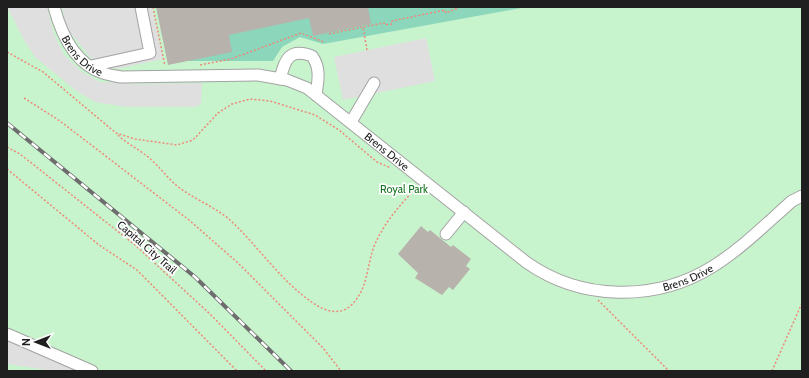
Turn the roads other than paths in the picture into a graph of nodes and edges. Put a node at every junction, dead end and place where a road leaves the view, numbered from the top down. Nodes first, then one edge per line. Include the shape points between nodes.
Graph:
1 (54, 7) edge
2 (140, 7) edge
3 (91, 66) junction
4 (280, 79) junction
5 (374, 83) dead end
6 (316, 95) junction
7 (351, 122) junction
8 (802, 191) edge
9 (802, 196) edge
10 (802, 202) edge
11 (785, 208) junction
12 (464, 212) junction
13 (446, 234) dead end
14 (7, 334) edge
15 (92, 371) edge

1 - 3 street, Brens Drive via 68,42 80,58
2 - 3 street via 150,53
3 - 4 street, Brens Drive via 102,73 121,77 258,75
4 - 6 street, Brens Drive via 307,88
4 - 6 street via 285,61 292,55 312,56 317,62
5 - 7 street
6 - 7 street, Brens Drive
7 - 12 street, Brens Drive
8 - 11 street
9 - 11 street, Brens Drive
10 - 11 street, Brens Drive
11 - 12 street, Brens Drive via 723,259 694,277 655,290 620,293 586,289 545,274 526,262
12 - 13 street
14 - 15 street

